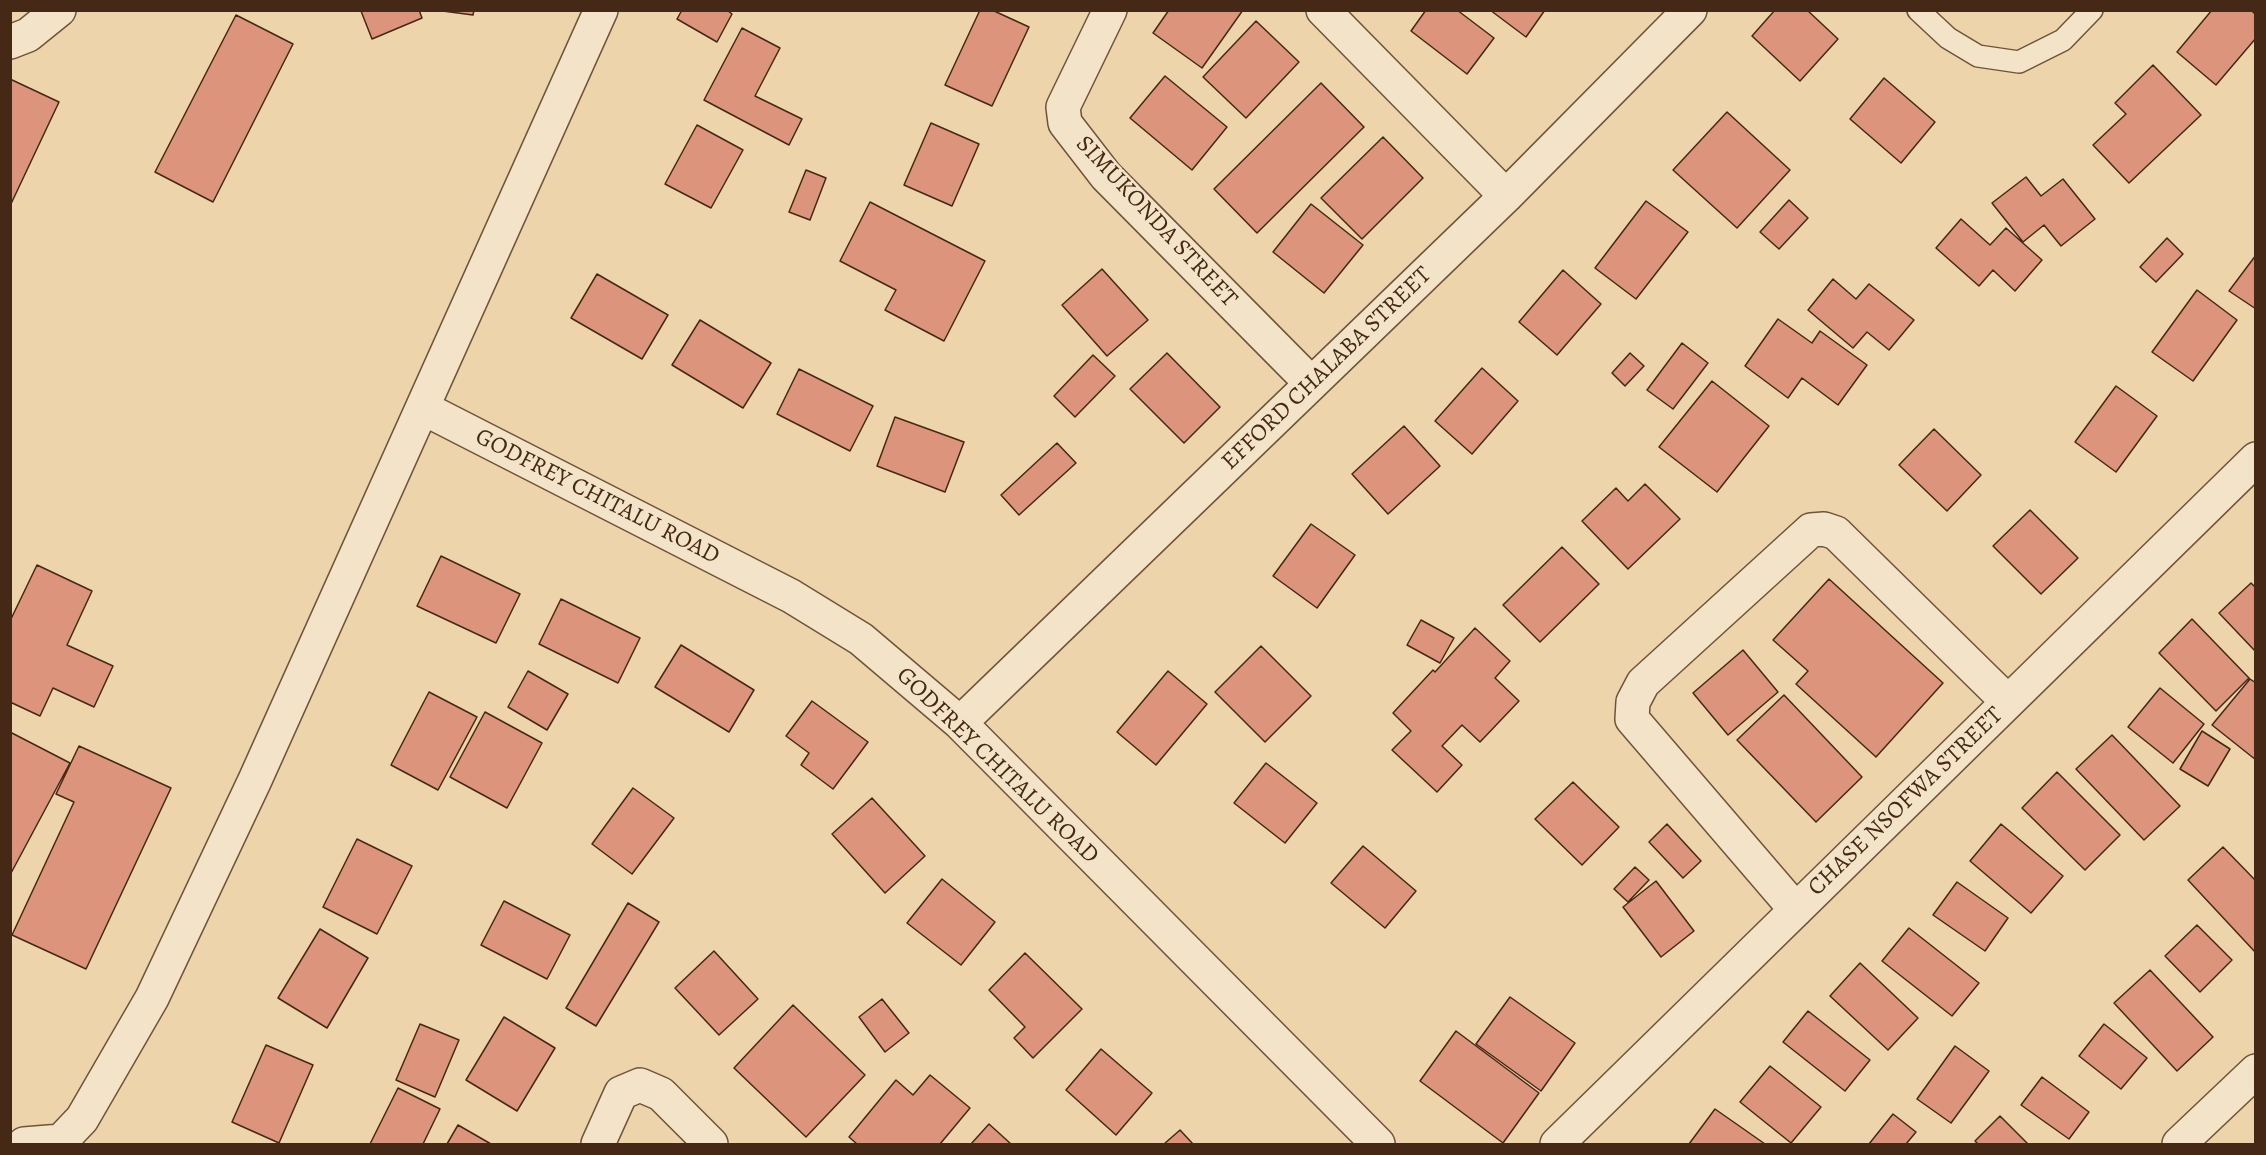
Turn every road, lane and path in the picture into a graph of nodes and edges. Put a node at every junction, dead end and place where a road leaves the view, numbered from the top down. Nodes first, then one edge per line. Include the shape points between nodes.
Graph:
1 (59, 10) edge
2 (601, 10) edge
3 (1110, 10) edge
4 (1323, 10) edge
5 (1690, 10) edge
6 (1918, 10) edge
7 (2092, 10) edge
8 (10, 42) edge
9 (1506, 196) junction
10 (1311, 383) junction
11 (423, 408) junction
12 (2256, 459) edge
13 (2008, 702) junction
14 (960, 723) junction
15 (1796, 910) junction
16 (2256, 1071) edge
17 (24, 1144) edge
18 (598, 1144) edge
19 (711, 1144) edge
20 (1378, 1144) edge
21 (1557, 1144) edge
22 (2179, 1144) edge

1 - 8 street via 28,34
2 - 11 street
3 - 10 street, SIMUKONDA STREET via 1063,107 1065,123 1107,176
4 - 9 street
5 - 9 street, EFFORD CHALABA STREET
6 - 7 lane via 1948,38 1978,56 2019,62 2063,40
9 - 10 street, EFFORD CHALABA STREET
10 - 14 street, EFFORD CHALABA STREET
11 - 14 street, GODFREY CHITALU ROAD via 791,596 861,639
11 - 17 street via 152,998 82,1119 61,1141
12 - 13 street, CHASE NSOFWA STREET
13 - 15 street, CHASE NSOFWA STREET
13 - 15 street via 1836,533 1824,529 1811,530 1643,683 1633,702 1632,719
14 - 20 street, GODFREY CHITALU ROAD
15 - 21 street, CHASE NSOFWA STREET
16 - 22 street
18 - 19 street via 621,1094 640,1085 661,1094

